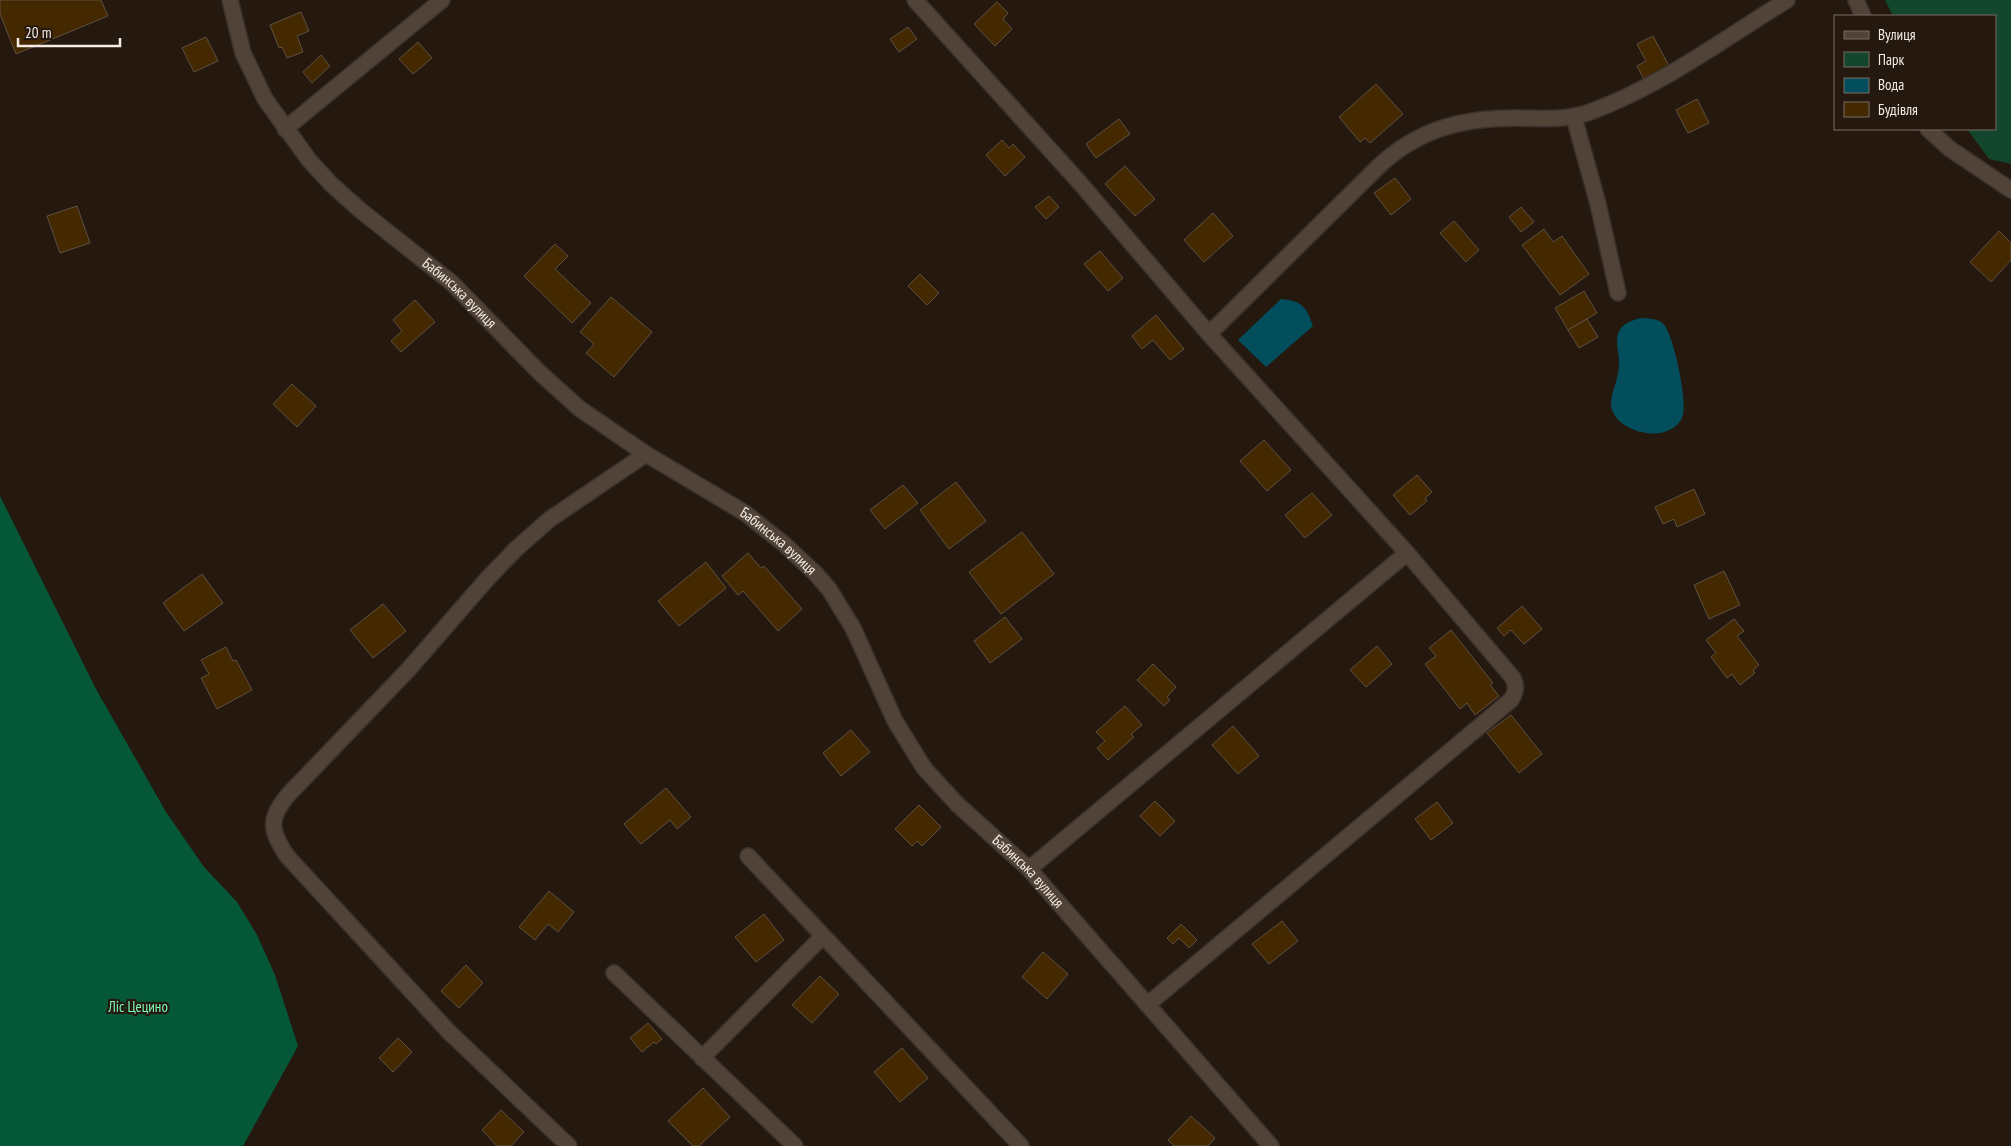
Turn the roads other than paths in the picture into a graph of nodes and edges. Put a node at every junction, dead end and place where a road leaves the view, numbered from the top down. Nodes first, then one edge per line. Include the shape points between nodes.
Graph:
1 (230, 0) edge
2 (442, 0) edge
3 (915, 0) edge
4 (1787, 0) edge
5 (1856, 0) edge
6 (1863, 15) edge
7 (1574, 117) junction
8 (285, 129) junction
9 (1929, 130) edge
10 (2011, 190) edge
11 (1618, 293) dead end
12 (1209, 334) junction
13 (646, 454) junction
14 (1407, 553) junction
15 (748, 856) dead end
16 (1029, 868) junction
17 (823, 936) junction
18 (614, 973) dead end
19 (1147, 1005) junction
20 (702, 1058) junction
21 (569, 1146) edge
22 (795, 1146) edge
23 (1021, 1146) edge
24 (1271, 1146) edge

1 - 8 street, Бабинська вулиця via 242,53
2 - 8 street
3 - 12 street via 1080,183
4 - 7 street via 1659,78
5 - 6 street
7 - 11 street
7 - 12 street via 1555,120 1486,119 1456,124 1413,139 1395,150
8 - 13 street, Бабинська вулиця via 331,184 452,283 563,394 607,429
9 - 10 street via 1950,149
12 - 14 street
13 - 16 street, Бабинська вулиця via 745,513 816,574 853,628 891,714 924,768 957,804
13 - 21 street via 550,519 518,548 408,670 288,795 276,810 273,821 277,841 287,856 388,968 449,1032
14 - 16 street
14 - 19 street via 1512,678 1515,694
15 - 17 street
16 - 19 street, Бабинська вулиця
17 - 20 street
17 - 23 street
18 - 20 street
19 - 24 street, Бабинська вулиця
20 - 22 street

